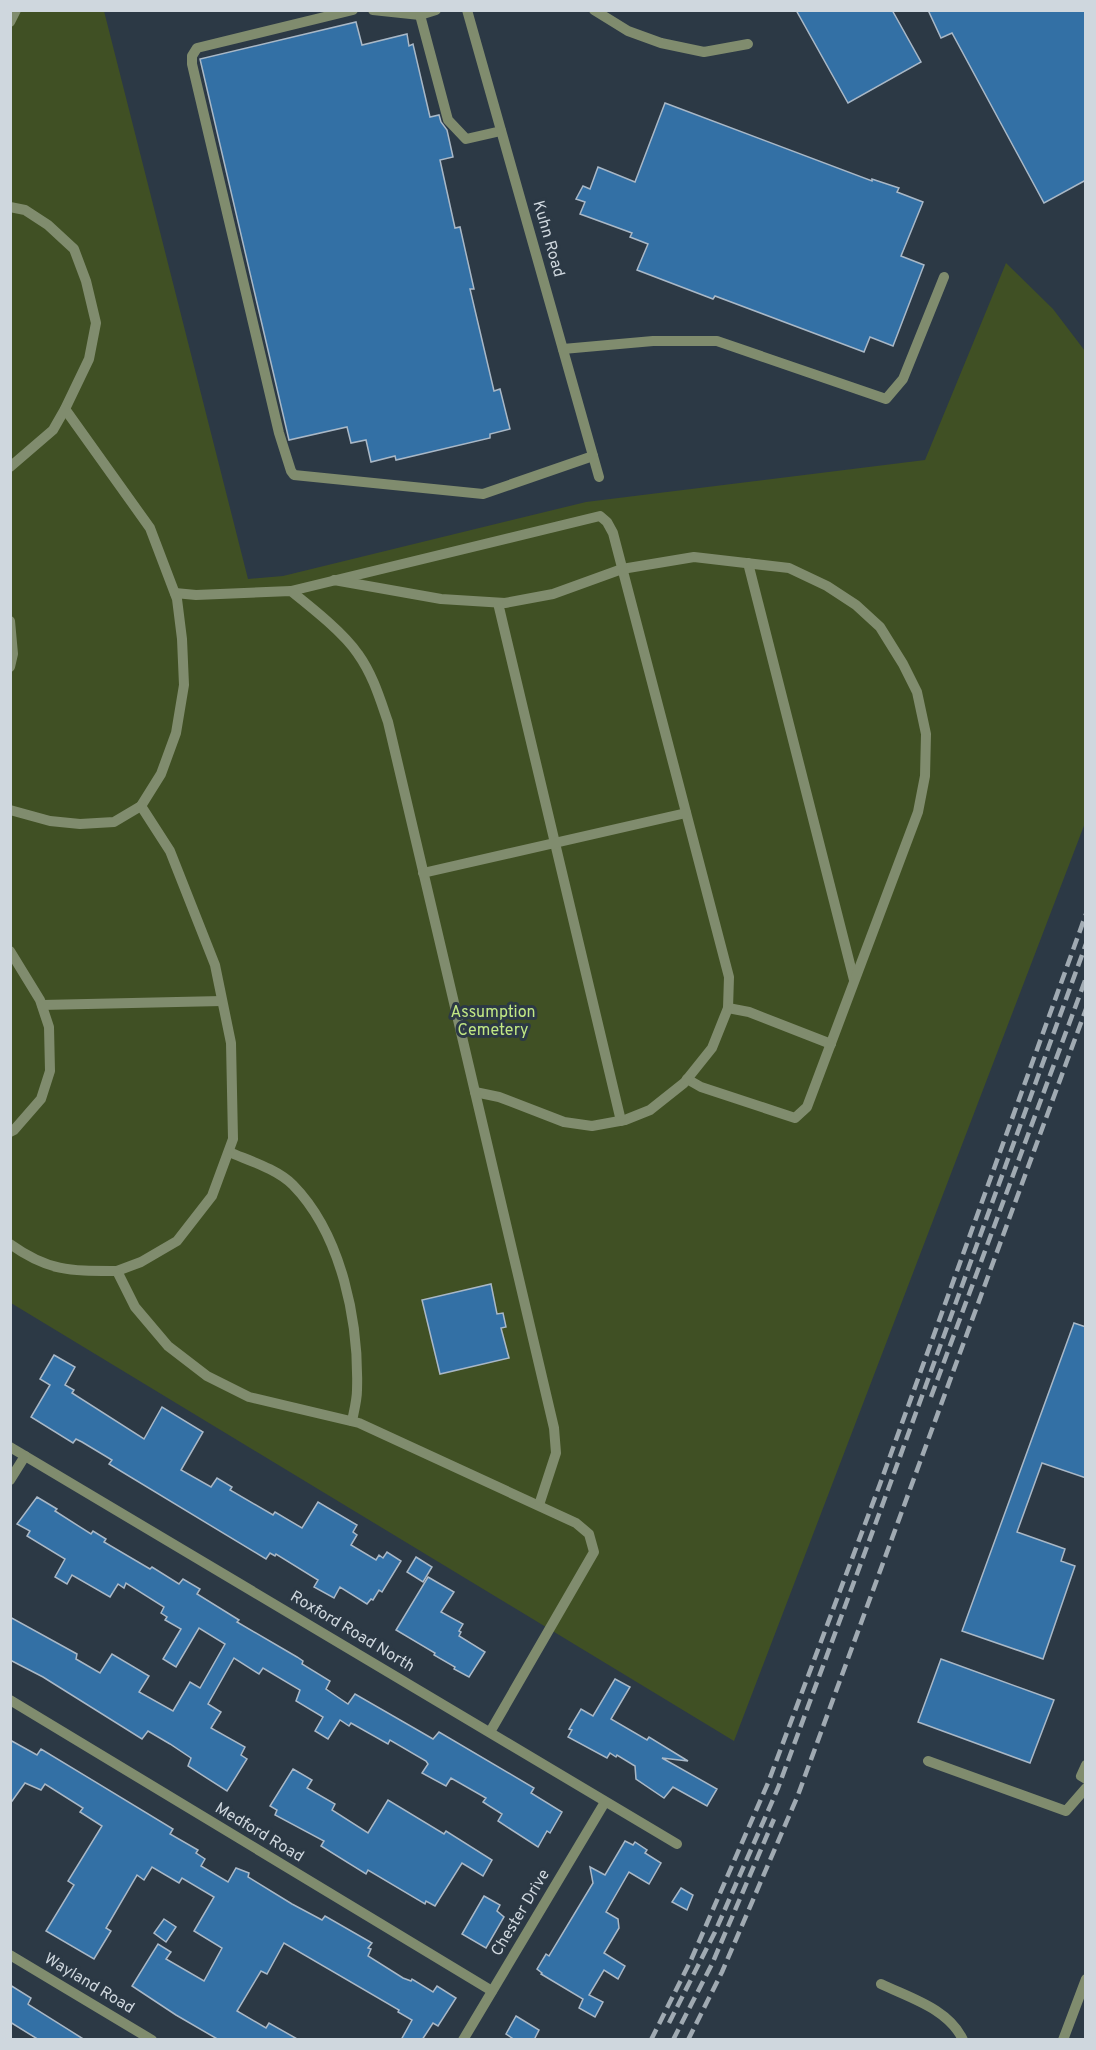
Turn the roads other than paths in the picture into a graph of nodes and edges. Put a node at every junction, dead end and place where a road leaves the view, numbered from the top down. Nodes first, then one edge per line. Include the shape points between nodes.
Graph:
1 (16, 10) edge
2 (353, 10) edge
3 (373, 10) edge
4 (436, 10) edge
5 (467, 10) edge
6 (594, 10) edge
7 (420, 15) junction
8 (10, 22) edge
9 (748, 44) dead end
10 (501, 131) junction
11 (10, 207) edge
12 (944, 277) dead end
13 (563, 349) junction
14 (65, 409) junction
15 (593, 456) junction
16 (10, 467) edge
17 (599, 477) dead end
18 (748, 563) junction
19 (622, 568) junction
20 (334, 580) junction
21 (291, 591) junction
22 (175, 593) junction
23 (498, 603) junction
24 (10, 621) edge
25 (10, 668) edge
26 (141, 806) junction
27 (10, 810) edge
28 (686, 813) junction
29 (555, 843) junction
30 (423, 873) junction
31 (10, 951) edge
32 (854, 981) junction
33 (222, 1001) junction
34 (42, 1005) junction
35 (728, 1008) junction
36 (831, 1044) junction
37 (687, 1079) junction
38 (475, 1092) junction
39 (621, 1121) junction
40 (10, 1132) edge
41 (228, 1152) junction
42 (10, 1244) edge
43 (117, 1271) junction
44 (352, 1421) junction
45 (10, 1447) edge
46 (25, 1456) junction
47 (10, 1480) edge
48 (539, 1506) junction
49 (10, 1701) edge
50 (490, 1732) junction
51 (928, 1761) dead end
52 (1086, 1765) edge
53 (1086, 1779) edge
54 (1086, 1788) edge
55 (605, 1802) junction
56 (676, 1844) dead end
57 (10, 1955) edge
58 (1086, 1979) edge
59 (881, 1984) dead end
60 (492, 1991) junction
61 (152, 2040) edge
62 (463, 2040) edge
63 (963, 2040) edge
64 (1063, 2040) edge

1 - 8 street
2 - 15 street via 197,48 192,56 291,471 294,475 483,494
3 - 7 street
4 - 7 street
5 - 10 street, Kuhn Road
6 - 9 street via 628,31 661,43 704,52
7 - 10 street via 448,120 466,139
10 - 13 street, Kuhn Road
11 - 14 street via 25,210 75,249 86,281 96,323 89,359
12 - 13 street via 903,379 886,399 717,341 653,341
13 - 15 street, Kuhn Road
14 - 16 street via 52,430
14 - 22 street via 150,528
15 - 17 street, Kuhn Road
18 - 19 street via 694,557
18 - 32 street
18 - 32 street via 789,568 856,605 880,627 916,692 926,734 925,776 918,812
19 - 20 street via 613,533 600,516
19 - 23 street via 553,594
19 - 28 street
20 - 21 street
20 - 23 street via 441,599
21 - 22 street
21 - 30 street via 358,654 373,681 388,722
22 - 26 street via 184,685 176,733 161,774
23 - 29 street
24 - 25 street
26 - 27 street via 114,822 80,824
26 - 33 street via 170,851 184,884 215,965
28 - 29 street
28 - 35 street via 729,977
29 - 30 street
29 - 39 street
30 - 38 street
31 - 34 street
32 - 36 street
33 - 34 street
33 - 41 street via 231,1043 232,1139
34 - 40 street via 49,1027 50,1071 41,1099
35 - 36 street via 749,1012
35 - 37 street via 712,1048
36 - 37 street via 807,1107 795,1118
37 - 39 street via 650,1110
38 - 39 street via 564,1122 592,1126
38 - 48 street via 554,1428 556,1453
41 - 43 street via 212,1196 177,1241
41 - 44 street via 292,1184 312,1209 333,1248 348,1289 355,1346 357,1391
42 - 43 street via 39,1263 73,1271
43 - 44 street via 135,1307 168,1346 207,1376 249,1397
44 - 48 street
45 - 46 street, Roxford Road North
46 - 47 street
46 - 50 street, Roxford Road North
48 - 50 street via 576,1523 589,1534 594,1552
49 - 60 street, Medford Road
50 - 55 street, Roxford Road North
51 - 54 street via 1066,1811
52 - 53 street via 1081,1776
55 - 56 street, Roxford Road North
55 - 60 street, Chester Drive
57 - 61 street, Wayland Road
58 - 64 street
59 - 63 street via 944,2015
60 - 62 street, Chester Drive

